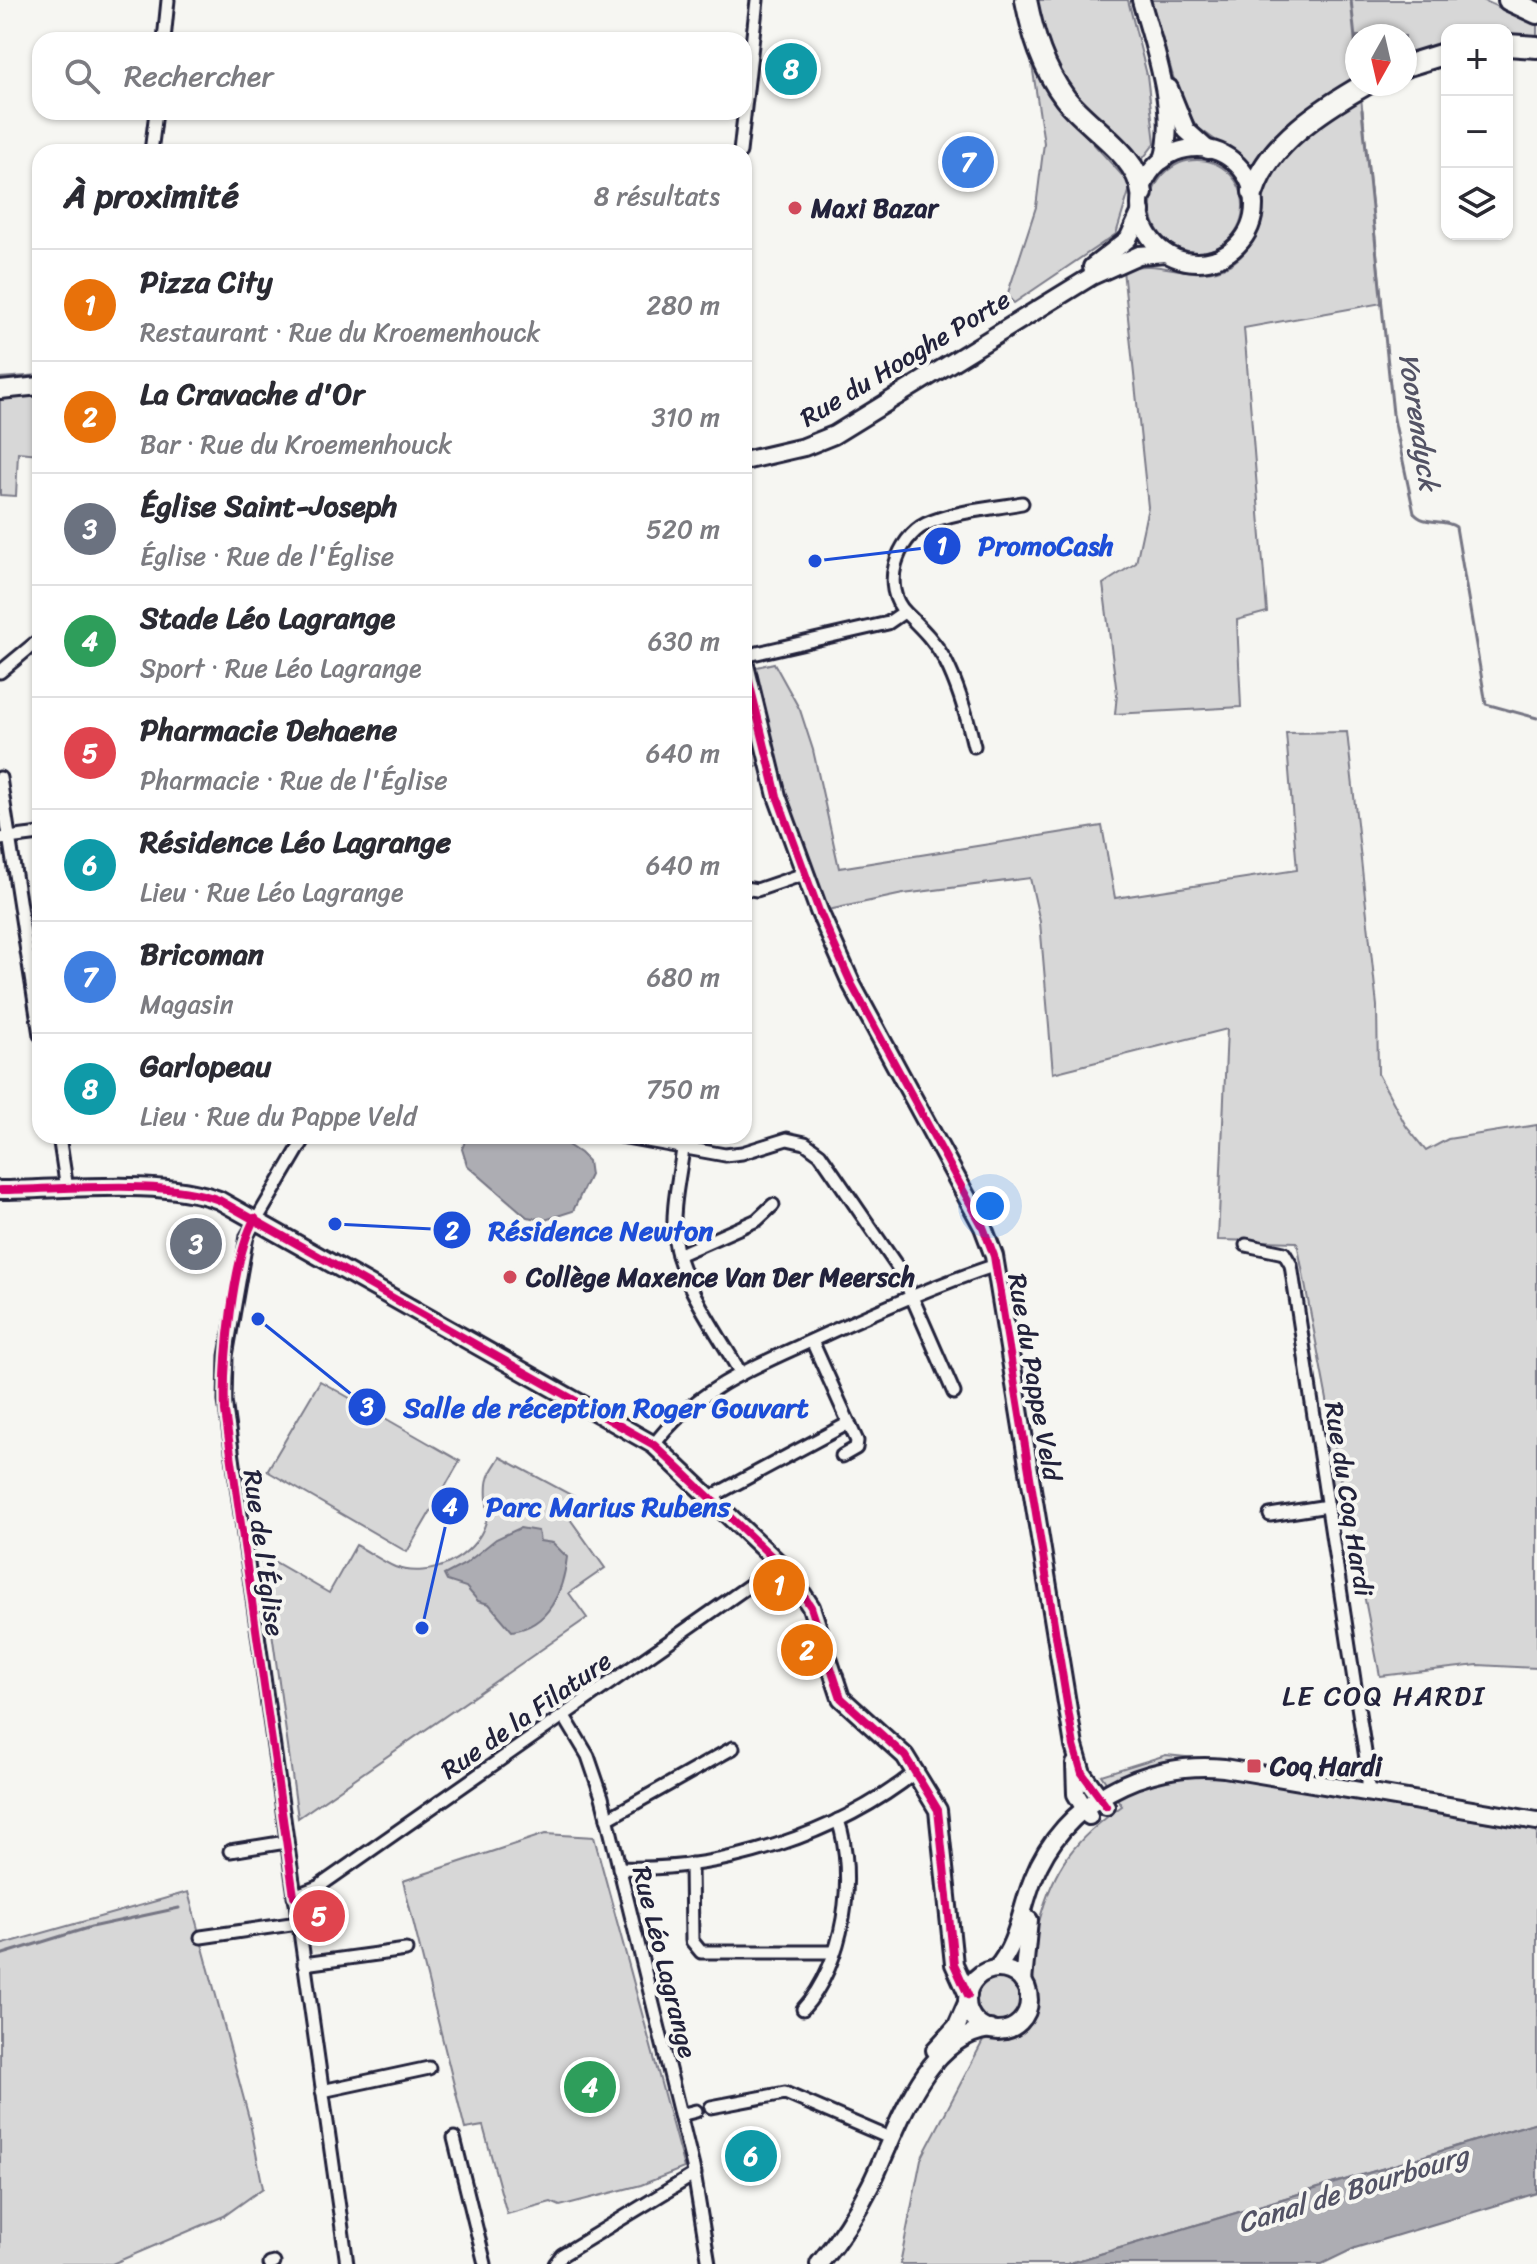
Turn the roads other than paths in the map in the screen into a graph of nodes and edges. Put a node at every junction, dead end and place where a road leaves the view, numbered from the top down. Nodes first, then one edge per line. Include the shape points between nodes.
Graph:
1 (168, 0) edge
2 (757, 0) edge
3 (1026, 0) edge
4 (1141, 0) edge
5 (1509, 0) edge
6 (1537, 13) edge
7 (165, 32) edge
8 (1150, 34) junction
9 (752, 45) edge
10 (1513, 45) edge
11 (1537, 47) edge
12 (1441, 55) edge
13 (1417, 62) edge
14 (1350, 96) edge
15 (155, 120) edge
16 (744, 120) edge
17 (152, 144) edge
18 (741, 144) edge
19 (1208, 150) junction
20 (1163, 160) junction
21 (1253, 192) junction
22 (1142, 201) junction
23 (1166, 253) junction
24 (1039, 306) junction
25 (32, 387) edge
26 (0, 390) edge
27 (752, 447) edge
28 (795, 450) junction
29 (752, 459) edge
30 (1022, 503) dead end
31 (904, 612) junction
32 (32, 646) edge
33 (752, 656) edge
34 (0, 672) edge
35 (752, 693) edge
36 (974, 746) dead end
37 (0, 778) edge
38 (32, 835) edge
39 (5, 838) edge
40 (804, 874) junction
41 (752, 889) edge
42 (32, 990) edge
43 (60, 1144) edge
44 (301, 1144) edge
45 (656, 1144) edge
46 (683, 1149) junction
47 (67, 1189) junction
48 (0, 1190) edge
49 (773, 1205) dead end
50 (255, 1218) junction
51 (1246, 1245) dead end
52 (678, 1255) junction
53 (996, 1265) junction
54 (911, 1296) junction
55 (812, 1341) junction
56 (741, 1374) junction
57 (954, 1393) dead end
58 (849, 1423) junction
59 (654, 1445) junction
60 (842, 1456) dead end
61 (711, 1497) junction
62 (1328, 1506) junction
63 (1270, 1515) dead end
64 (780, 1564) junction
65 (564, 1716) junction
66 (1074, 1746) junction
67 (733, 1748) dead end
68 (912, 1774) junction
69 (1368, 1793) junction
70 (1103, 1802) junction
71 (1087, 1814) junction
72 (607, 1819) junction
73 (838, 1820) junction
74 (1537, 1821) edge
75 (286, 1842) junction
76 (230, 1851) dead end
77 (691, 1864) junction
78 (619, 1868) junction
79 (294, 1896) junction
80 (298, 1923) junction
81 (953, 1935) junction
82 (201, 1937) dead end
83 (406, 1950) dead end
84 (833, 1952) junction
85 (304, 1964) junction
86 (990, 1971) junction
87 (1023, 1982) junction
88 (968, 1999) junction
89 (803, 2009) dead end
90 (990, 2029) junction
91 (429, 2068) dead end
92 (322, 2091) junction
93 (711, 2107) dead end
94 (905, 2108) junction
95 (696, 2111) dead end
96 (680, 2115) junction
97 (454, 2138) dead end
98 (892, 2139) junction
99 (695, 2174) junction
100 (347, 2264) edge
101 (485, 2264) edge
102 (555, 2264) edge
103 (709, 2264) edge
104 (819, 2264) edge

1 - 7 street
2 - 9 street
3 - 22 highway via 1055,83 1133,169
4 - 8 street
5 - 6 highway
8 - 19 street via 1183,124
8 - 20 street via 1165,108
10 - 11 highway
12 - 13 highway
14 - 21 highway via 1290,140 1261,172
15 - 17 street
16 - 18 street
19 - 20 street via 1182,151
19 - 21 street via 1235,163
20 - 22 street via 1151,173
21 - 23 street via 1250,226 1229,253 1195,262
22 - 23 street via 1149,234
22 - 24 street, Rue du Hooghe Porte via 1135,229 1124,243
23 - 24 street, Rue du Hooghe Porte via 1145,253 1109,267
24 - 28 street, Rue du Hooghe Porte via 834,435
25 - 26 street
27 - 28 street, Rue du Hooghe Porte
28 - 29 street, Rue du Hooghe Porte
30 - 31 street via 934,521 910,535 894,570
31 - 33 street via 888,623
31 - 36 street via 923,627 946,661
32 - 34 street
35 - 40 street, Rue du Pappe Veld via 770,771
37 - 39 street
38 - 39 street
39 - 42 street
40 - 41 street
40 - 53 street, Rue du Pappe Veld via 845,970 983,1227
43 - 47 street
44 - 50 street, Rue de l'Église
45 - 46 street
46 - 52 street via 674,1216
46 - 54 street via 731,1155 780,1139 811,1145 898,1267
47 - 48 street
47 - 50 street via 191,1191
49 - 52 street via 757,1220
50 - 59 street
50 - 75 street, Rue de l'Église via 233,1308 225,1412
51 - 62 street, Rue du Coq Hardi via 1289,1257
52 - 56 street
53 - 54 street
53 - 66 street, Rue du Pappe Veld
54 - 55 street
54 - 57 street
55 - 56 street
55 - 58 street
56 - 59 street via 697,1400
58 - 60 street via 858,1444
58 - 61 street
59 - 61 street
61 - 64 street
62 - 63 street
62 - 69 street, Rue du Coq Hardi
64 - 65 street, Rue de la Filature
64 - 68 street via 811,1607 839,1694 891,1742
65 - 72 street, Rue Léo Lagrange via 592,1765
65 - 79 street, Rue de la Filature via 318,1887
66 - 70 street, Rue du Pappe Veld via 1081,1770
66 - 71 street, Rue du Pappe Veld via 1075,1790
67 - 72 street
68 - 73 street
68 - 81 street via 938,1810
69 - 70 street via 1214,1774 1165,1774
69 - 74 street
70 - 71 street
71 - 86 street via 1055,1840 1038,1868 1010,1948
71 - 87 street via 1042,1884 1025,1940
72 - 78 street, Rue Léo Lagrange
73 - 77 street via 763,1847
73 - 84 street via 845,1885
75 - 76 street
75 - 79 street, Rue de l'Église
77 - 78 street
77 - 84 street via 692,1941 701,1952
78 - 96 street, Rue Léo Lagrange
79 - 80 street, Rue de l'Église
80 - 82 street
80 - 85 street, Rue de l'Église
81 - 86 street via 962,1964
81 - 88 street via 954,1964
83 - 85 street
84 - 89 street
85 - 92 street, Rue de l'Église
86 - 87 street via 1011,1972
86 - 88 street via 974,1981
87 - 90 street via 1029,2001 1023,2017 1007,2029
88 - 90 street via 974,2018
88 - 94 street via 955,2029 922,2069
90 - 94 street via 947,2051
91 - 92 street
92 - 100 street, Rue de l'Église
93 - 98 street via 785,2093
94 - 98 street
95 - 96 street
96 - 99 street, Rue Léo Lagrange
97 - 101 street
98 - 104 street via 859,2207
99 - 102 street
99 - 103 street, Rue Léo Lagrange

